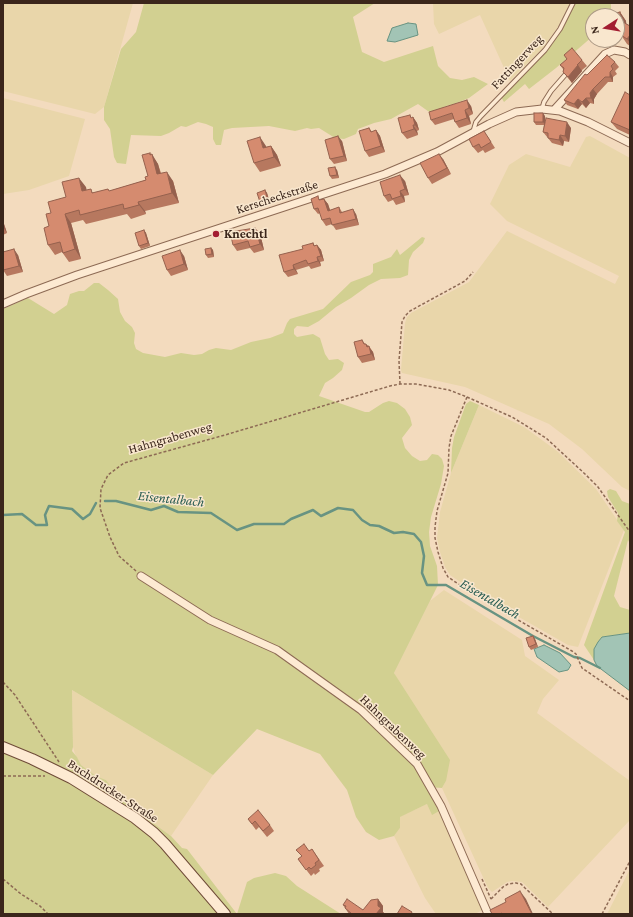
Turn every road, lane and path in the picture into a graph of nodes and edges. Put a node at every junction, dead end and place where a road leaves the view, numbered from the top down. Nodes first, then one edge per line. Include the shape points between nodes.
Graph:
1 (573, 3) edge
2 (630, 55) edge
3 (565, 75) edge
4 (542, 109) junction
5 (554, 110) junction
6 (473, 132) junction
7 (630, 143) edge
8 (473, 272) dead end
9 (3, 304) edge
10 (400, 384) junction
11 (467, 397) junction
12 (630, 532) edge
13 (141, 576) joint
14 (3, 682) edge
15 (630, 701) edge
16 (3, 747) edge
17 (62, 765) dead end
18 (3, 776) edge
19 (47, 776) dead end
20 (630, 861) edge
21 (3, 879) edge
22 (484, 903) junction
23 (48, 914) edge
24 (225, 914) edge
25 (488, 914) edge
26 (553, 914) edge
27 (602, 914) edge

1 - 6 lane, Fattingerweg via 560,29 545,50 481,116
2 - 5 street via 614,50 605,54
3 - 4 lane via 551,91
4 - 5 street, Kerscheckstraße
4 - 6 street, Kerscheckstraße via 516,112
5 - 7 street, Kerscheckstraße via 588,122
6 - 9 street, Kerscheckstraße via 437,152 384,174 77,276
8 - 10 path via 465,281 405,316 402,322 399,361
10 - 11 path, Hahngrabenweg via 434,387
10 - 13 path, Hahngrabenweg via 124,463 108,476 101,489 100,508 119,556
11 - 12 path, Hahngrabenweg via 512,417 546,438 598,487
11 - 15 path via 452,436 448,473 437,511 435,538 443,568 448,577 461,586 572,651 582,668
13 - 22 street, Hahngrabenweg via 210,620 277,650 361,710 417,764 441,806
14 - 17 path via 15,695
16 - 24 street, Buchdrucker-Straße via 71,778 135,818 165,844
18 - 19 path
20 - 27 path
21 - 23 path
22 - 25 street, Hahngrabenweg
22 - 26 path via 503,887 516,883

